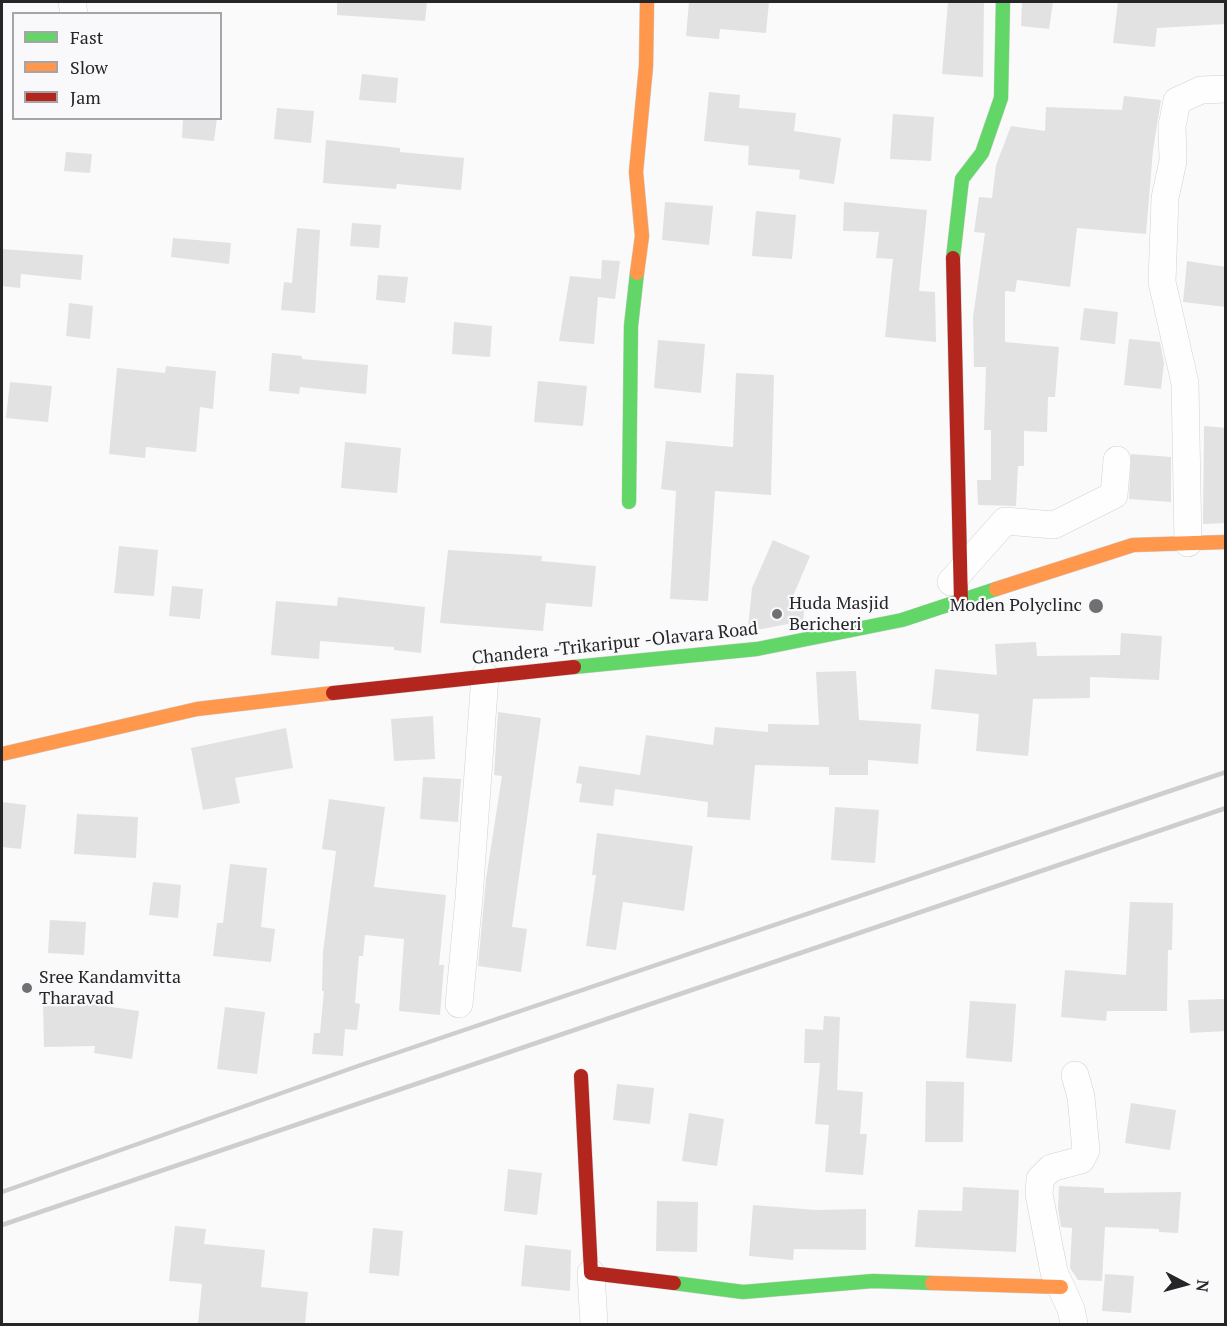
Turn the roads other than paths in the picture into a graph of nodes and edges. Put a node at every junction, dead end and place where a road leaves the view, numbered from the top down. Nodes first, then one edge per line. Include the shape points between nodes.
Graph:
1 (647, 2) edge
2 (1003, 2) edge
3 (1226, 89) edge
4 (1117, 460) dead end
5 (629, 502) dead end
6 (1226, 542) edge
7 (1188, 543) junction
8 (960, 572) junction
9 (961, 603) junction
10 (918, 615) junction
11 (485, 676) junction
12 (2, 754) edge
13 (459, 1004) dead end
14 (1075, 1075) dead end
15 (581, 1076) dead end
16 (591, 1274) junction
17 (1061, 1287) junction
18 (594, 1324) edge
19 (1074, 1324) edge

1 - 5 street via 646,66 636,172 642,236 631,326
2 - 8 street via 1001,98 982,153 962,179 953,253
3 - 7 street via 1202,90 1177,100 1172,126 1173,161 1165,198 1162,282 1185,383
4 - 8 street via 1114,495 1054,525 1005,521
6 - 7 street, Chandera -Trikaripur -Olavara Road
7 - 9 street, Chandera -Trikaripur -Olavara Road via 1132,545
8 - 9 street
8 - 10 street
9 - 10 street, Chandera -Trikaripur -Olavara Road
10 - 11 street, Chandera -Trikaripur -Olavara Road via 758,649
11 - 12 street, Chandera -Trikaripur -Olavara Road via 197,709
11 - 13 street
14 - 17 street via 1086,1150 1081,1160 1052,1168 1040,1179 1039,1194 1054,1272
15 - 16 street
16 - 17 street via 743,1292 873,1281
16 - 18 street
17 - 19 street

